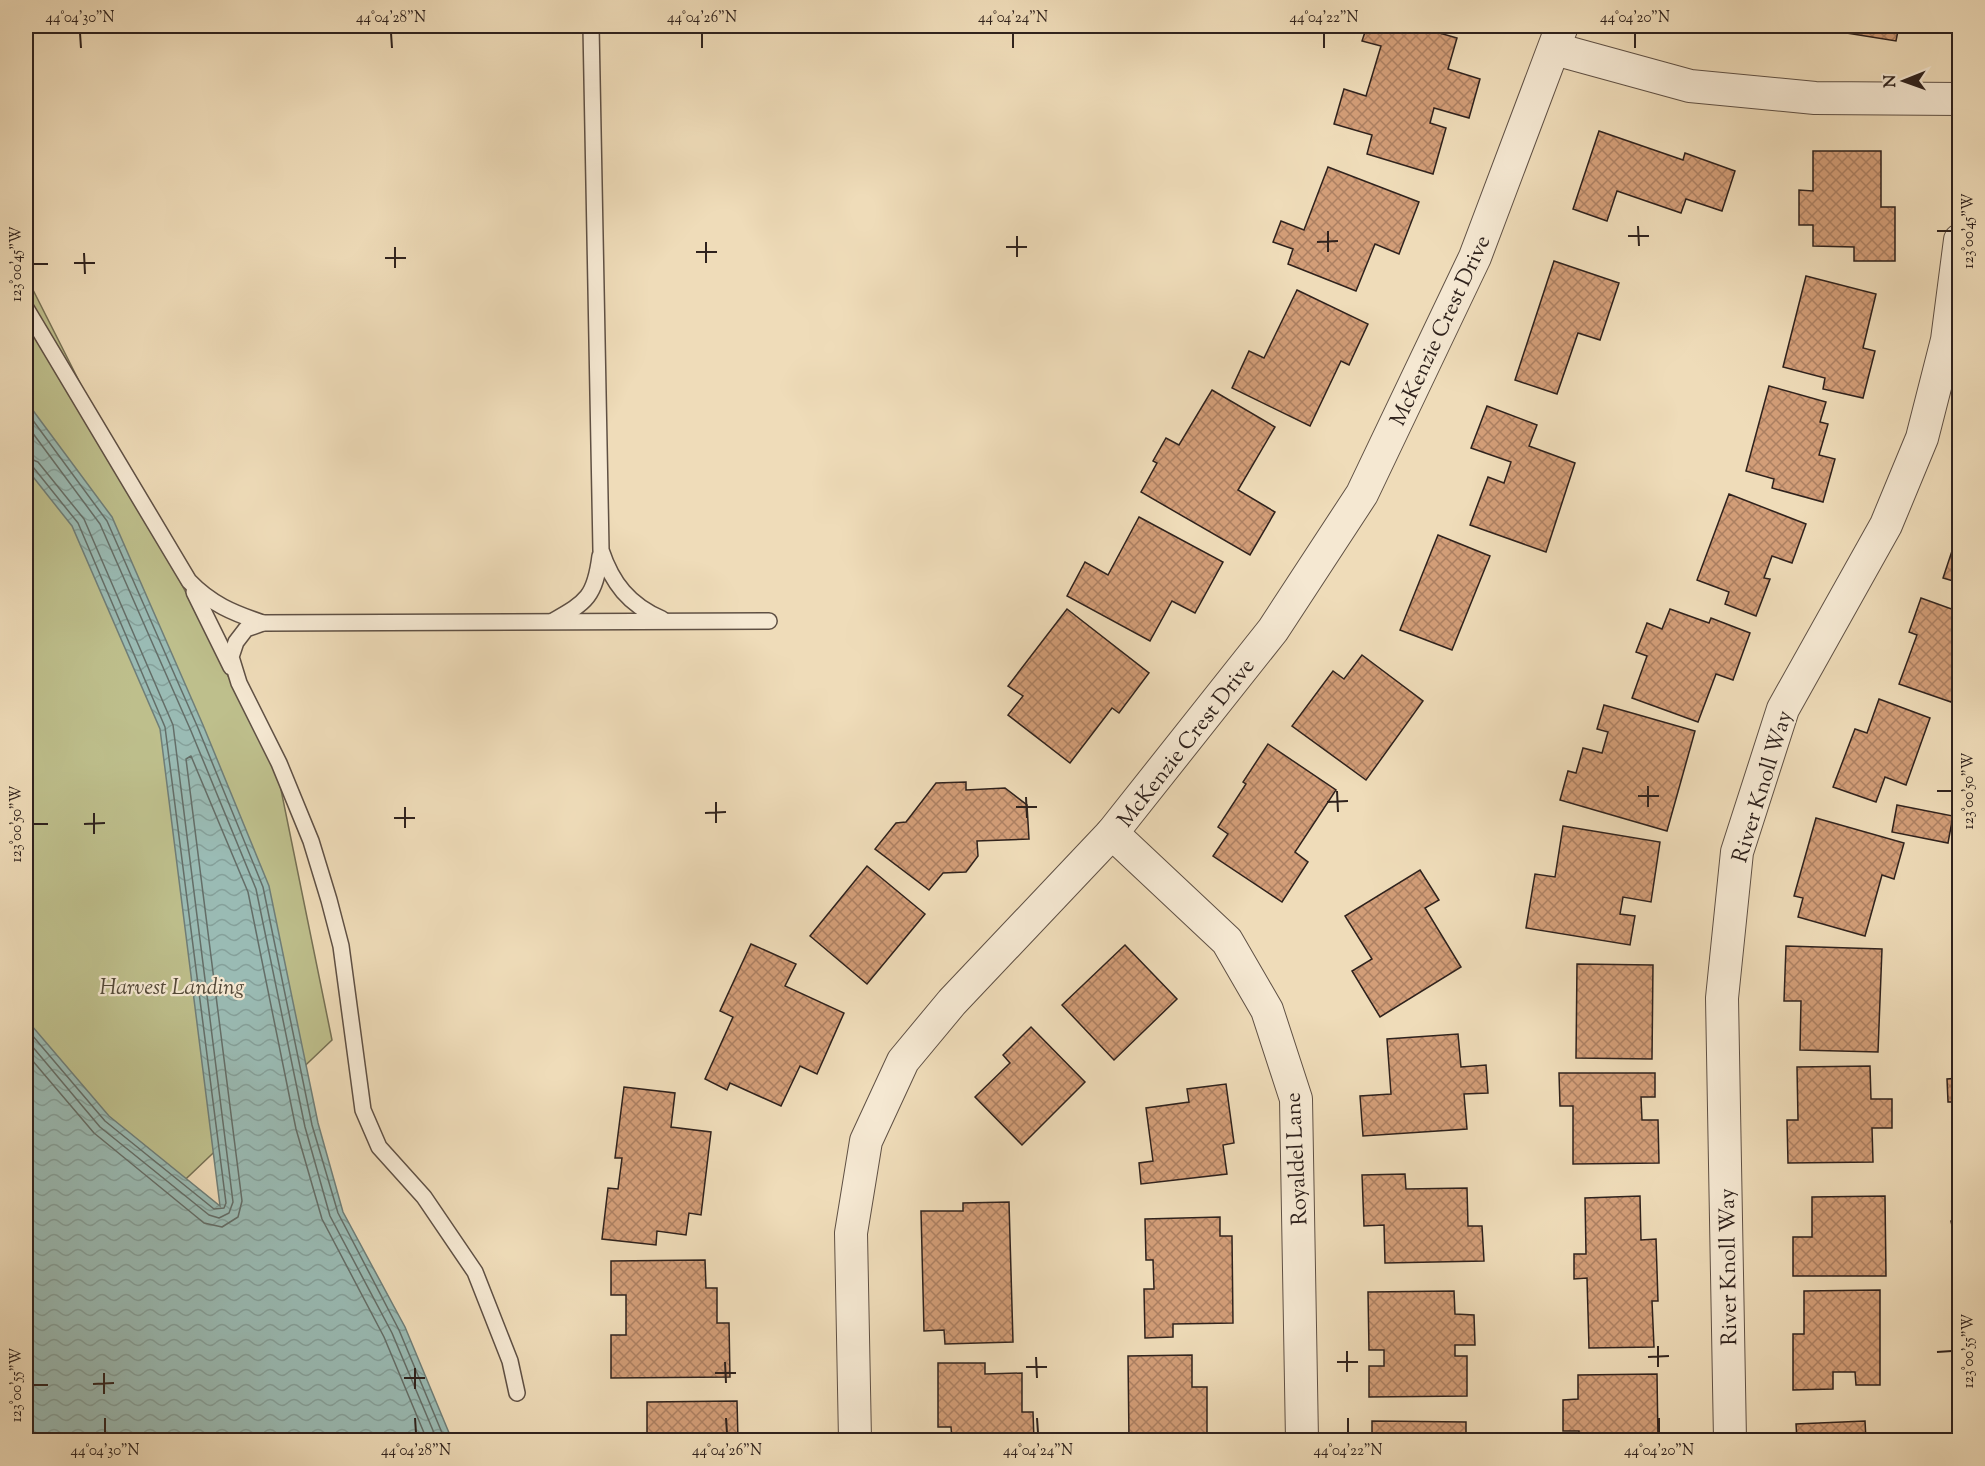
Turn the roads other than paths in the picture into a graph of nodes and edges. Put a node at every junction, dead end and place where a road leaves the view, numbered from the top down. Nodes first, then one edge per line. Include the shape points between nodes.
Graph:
1 (591, 26) edge
2 (1558, 38) edge
3 (1959, 99) edge
4 (1959, 240) edge
5 (26, 308) edge
6 (601, 550) junction
7 (189, 581) junction
8 (667, 621) junction
9 (769, 621) dead end
10 (551, 622) junction
11 (263, 623) junction
12 (239, 683) junction
13 (1112, 833) junction
14 (517, 1393) dead end
15 (855, 1440) edge
16 (1302, 1440) edge
17 (1730, 1440) edge

1 - 6 lane
2 - 3 street via 1690,86 1815,98
2 - 13 street, McKenzie Crest Drive via 1475,257 1362,494 1273,630
4 - 17 street, River Knoll Way via 1947,340 1922,438 1886,525 1784,709 1737,852 1722,998
5 - 7 lane
6 - 8 lane via 608,572 635,605
6 - 10 lane via 591,595
7 - 11 lane via 206,598
7 - 12 lane
8 - 9 lane
8 - 10 lane
10 - 11 lane
11 - 12 lane via 246,630 236,642 231,657
12 - 14 lane via 295,802 329,900 344,967 363,1110 379,1147 424,1197 475,1272 510,1361
13 - 15 street, McKenzie Crest Drive via 952,1002 903,1061 866,1141 851,1233
13 - 16 street, Royaldel Lane via 1227,941 1267,1010 1296,1099

